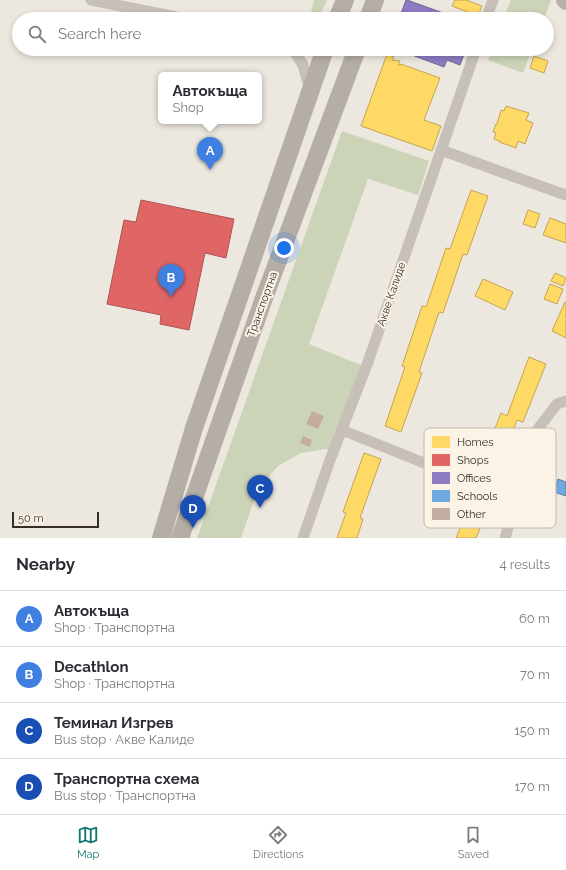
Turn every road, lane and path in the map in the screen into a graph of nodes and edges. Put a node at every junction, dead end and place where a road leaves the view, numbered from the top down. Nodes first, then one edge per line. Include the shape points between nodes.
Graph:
1 (91, 0) edge
2 (344, 0) edge
3 (375, 0) edge
4 (493, 0) edge
5 (152, 12) edge
6 (339, 12) edge
7 (371, 12) edge
8 (489, 12) edge
9 (297, 56) edge
10 (323, 56) edge
11 (354, 56) edge
12 (474, 56) edge
13 (310, 92) junction
14 (441, 150) junction
15 (566, 195) edge
16 (566, 401) edge
17 (539, 428) edge
18 (342, 430) junction
19 (424, 463) edge
20 (508, 528) edge
21 (161, 538) edge
22 (180, 538) edge
23 (303, 538) edge
24 (504, 538) edge

1 - 5 street
2 - 6 main road
3 - 7 main road
4 - 8 street
9 - 13 street via 303,65
10 - 13 main road
11 - 22 main road, Транспортна via 264,298
12 - 14 street, Акве Калиде
13 - 21 main road via 194,428
14 - 15 street
14 - 18 street, Акве Калиде
16 - 17 street via 557,404
18 - 19 street
18 - 23 street, Акве Калиде
20 - 24 street

